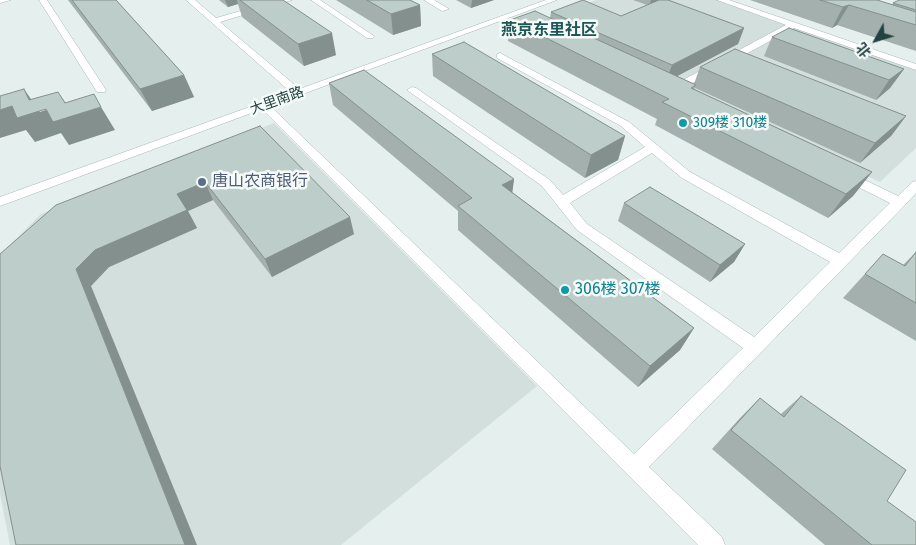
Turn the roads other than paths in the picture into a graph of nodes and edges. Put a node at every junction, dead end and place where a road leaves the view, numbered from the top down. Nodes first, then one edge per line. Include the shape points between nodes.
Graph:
1 (5, 0) edge
2 (43, 0) edge
3 (190, 0) edge
4 (288, 0) edge
5 (315, 0) edge
6 (428, 0) edge
7 (553, 0) edge
8 (721, 0) edge
9 (0, 2) edge
10 (445, 9) dead end
11 (513, 18) edge
12 (213, 21) junction
13 (525, 23) edge
14 (793, 24) junction
15 (370, 36) dead end
16 (500, 56) dead end
17 (916, 66) edge
18 (101, 90) dead end
19 (412, 90) dead end
20 (669, 92) edge
21 (298, 93) junction
22 (264, 106) junction
23 (653, 147) junction
24 (838, 172) edge
25 (916, 185) edge
26 (0, 202) edge
27 (562, 202) junction
28 (900, 202) junction
29 (841, 261) junction
30 (755, 347) junction
31 (635, 467) junction
32 (714, 545) edge

1 - 9 street
2 - 18 street
3 - 12 street
4 - 12 street
5 - 15 street
6 - 10 street
7 - 21 street, 大里南路
8 - 14 street
11 - 13 street
12 - 21 street
14 - 17 street
14 - 20 street
16 - 23 street via 625,124
19 - 27 street via 546,183
21 - 22 street, 大里南路
22 - 26 street, 大里南路
22 - 31 street
23 - 27 street
23 - 29 street via 686,175
24 - 28 street
25 - 28 street
27 - 30 street via 582,227
28 - 29 street
29 - 30 street
30 - 31 street
31 - 32 street

